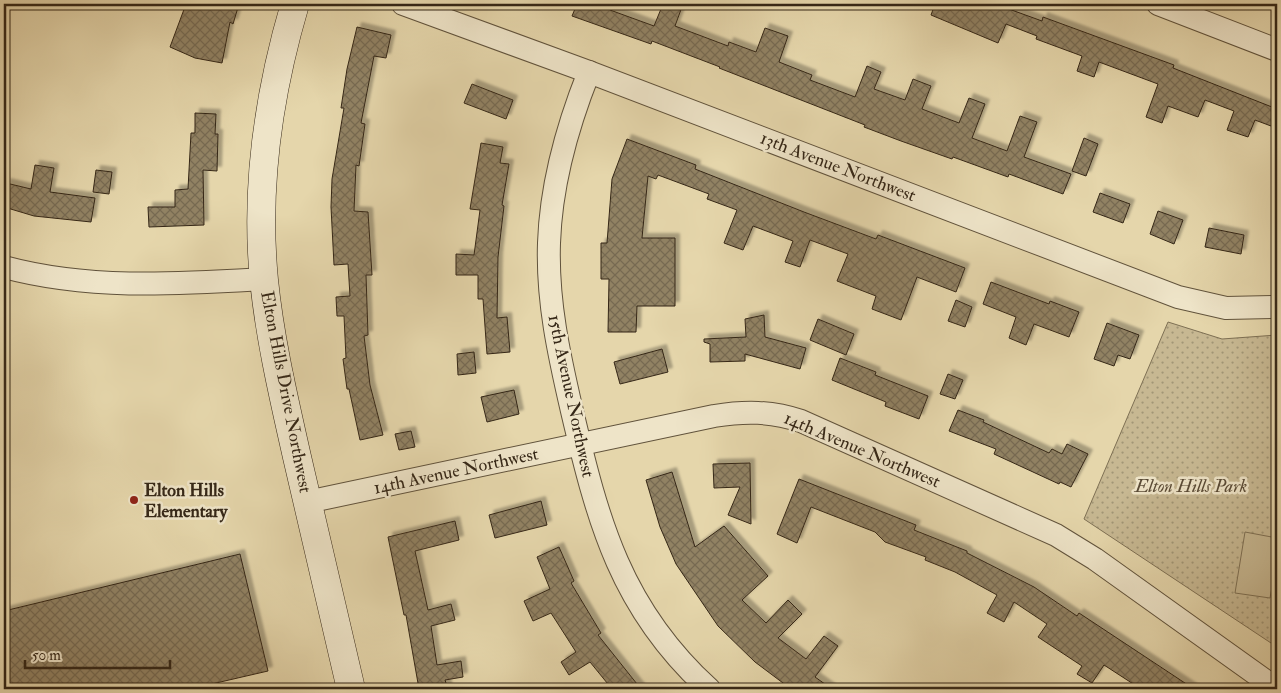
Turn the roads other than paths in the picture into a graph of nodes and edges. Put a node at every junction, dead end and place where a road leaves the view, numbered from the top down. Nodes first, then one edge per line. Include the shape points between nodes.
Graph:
1 (295, 4) edge
2 (403, 4) edge
3 (1158, 4) edge
4 (1277, 50) edge
5 (589, 72) junction
6 (4, 267) edge
7 (264, 279) junction
8 (1277, 307) edge
9 (580, 444) junction
10 (308, 502) junction
11 (350, 689) edge
12 (709, 689) edge
13 (1277, 689) edge

1 - 7 main road, Elton Hills Drive Northwest via 281,54 268,123 262,205
2 - 5 street, 13th Avenue Northwest
3 - 4 street
5 - 8 street, 13th Avenue Northwest via 1178,297 1226,308
5 - 9 street, 15th Avenue Northwest via 562,149 549,243 554,327
6 - 7 street via 60,279 95,282 182,284
7 - 10 main road, Elton Hills Drive Northwest via 276,362
9 - 10 street, 14th Avenue Northwest
9 - 12 street, 15th Avenue Northwest via 596,509 629,589 666,644
9 - 13 street, 14th Avenue Northwest via 736,412 759,411 801,421 1056,535 1095,558
10 - 11 main road, Elton Hills Drive Northwest

